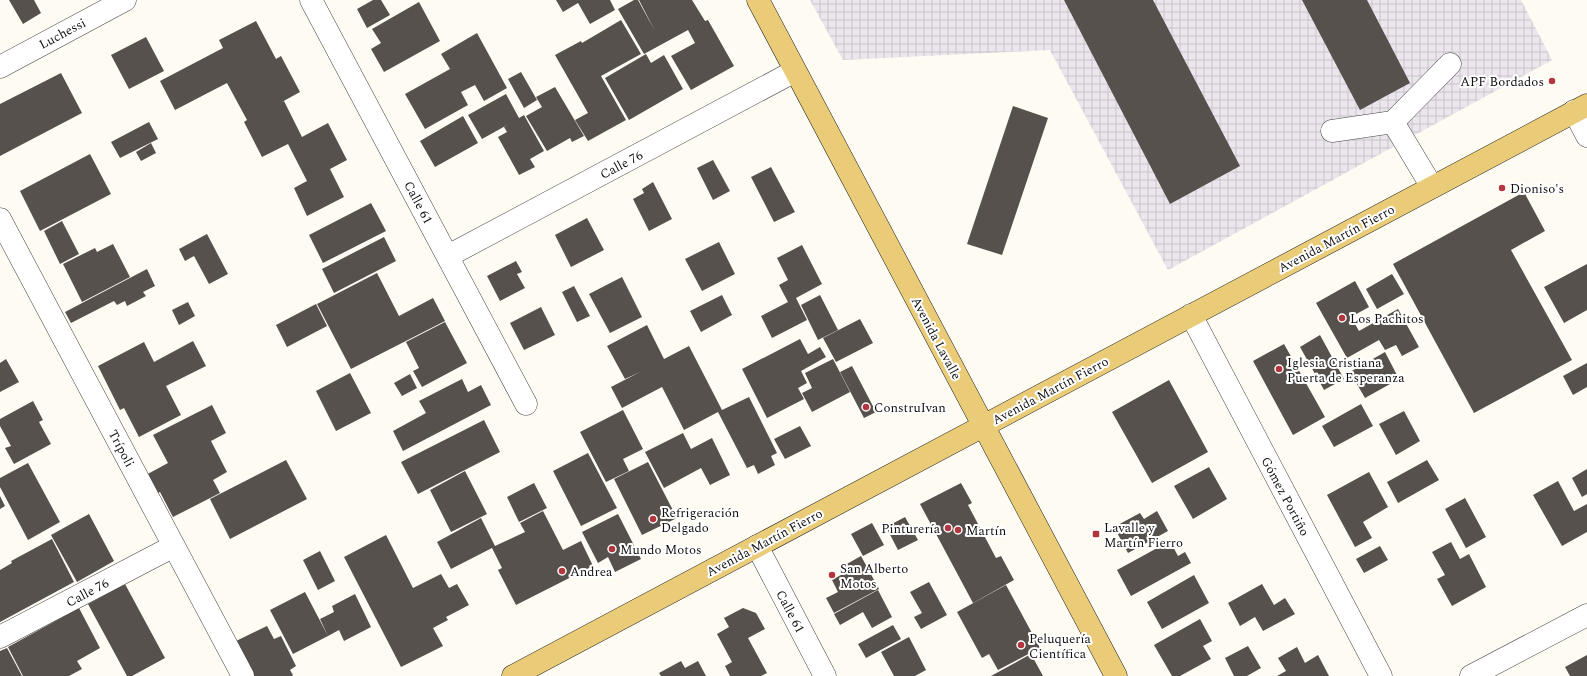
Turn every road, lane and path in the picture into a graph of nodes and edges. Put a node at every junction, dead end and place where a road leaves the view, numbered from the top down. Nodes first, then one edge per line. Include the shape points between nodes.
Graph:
1 (125, 0) edge
2 (311, 0) edge
3 (758, 0) edge
4 (1450, 64) dead end
5 (0, 67) edge
6 (795, 71) junction
7 (1581, 108) edge
8 (1393, 122) junction
9 (1332, 131) dead end
10 (1587, 136) edge
11 (1432, 187) junction
12 (0, 219) edge
13 (448, 256) junction
14 (1191, 315) junction
15 (526, 404) dead end
16 (983, 425) junction
17 (174, 546) junction
18 (757, 546) junction
19 (1587, 615) edge
20 (0, 637) edge
21 (243, 676) edge
22 (513, 676) edge
23 (825, 676) edge
24 (1116, 676) edge
25 (1381, 676) edge
26 (1471, 676) edge

1 - 5 street, Luchessi
2 - 13 street, Calle 61
3 - 6 main road, Avenida Lavalle
4 - 8 street
6 - 13 street, Calle 76
6 - 16 main road, Avenida Lavalle
7 - 10 street
7 - 11 main road, Avenida Martín Fierro
8 - 9 street
8 - 11 street
11 - 14 main road, Avenida Martín Fierro
12 - 17 street, Trípoli
13 - 15 street, Calle 61
14 - 16 main road, Avenida Martín Fierro
14 - 25 street, Gómez Portiño
16 - 18 main road, Avenida Martín Fierro
16 - 24 main road, Avenida Lavalle
17 - 20 street, Calle 76
17 - 21 street, Trípoli
18 - 22 main road, Avenida Martín Fierro
18 - 23 street, Calle 61
19 - 26 street

